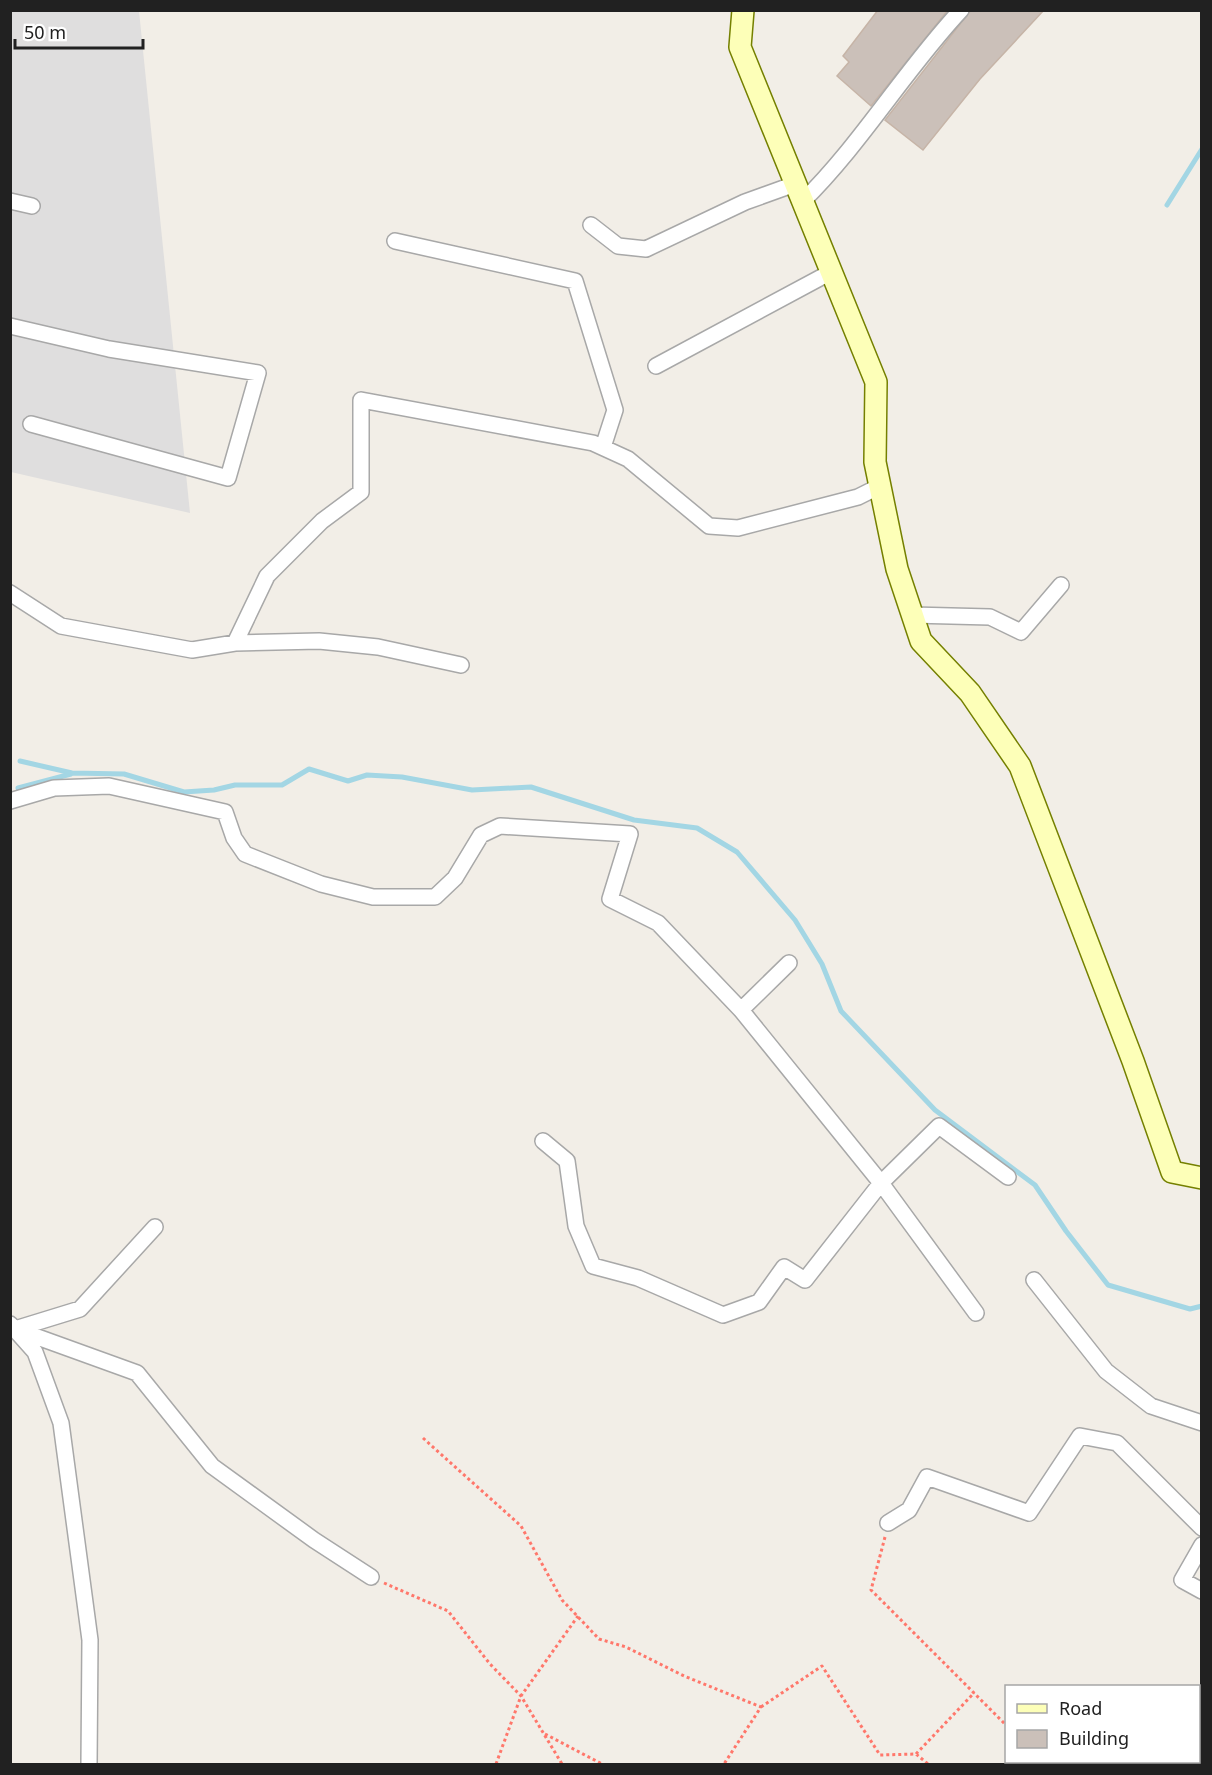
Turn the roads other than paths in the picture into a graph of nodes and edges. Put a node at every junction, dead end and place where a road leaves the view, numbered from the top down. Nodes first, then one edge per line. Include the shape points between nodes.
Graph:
1 (743, 10) edge
2 (961, 10) edge
3 (798, 193) junction
4 (10, 201) edge
5 (32, 206) dead end
6 (591, 225) dead end
7 (395, 241) dead end
8 (831, 272) junction
9 (10, 326) edge
10 (656, 366) dead end
11 (31, 424) dead end
12 (603, 447) junction
13 (880, 486) junction
14 (1061, 585) dead end
15 (10, 593) edge
16 (912, 615) junction
17 (235, 643) junction
18 (461, 665) dead end
19 (10, 801) edge
20 (789, 963) dead end
21 (741, 1010) junction
22 (543, 1141) dead end
23 (1008, 1178) dead end
24 (1202, 1178) edge
25 (881, 1183) junction
26 (155, 1227) dead end
27 (1034, 1280) dead end
28 (976, 1313) dead end
29 (13, 1327) edge
30 (1202, 1423) edge
31 (888, 1523) road end
32 (1202, 1528) edge
33 (1202, 1545) edge
34 (371, 1577) road end
35 (1202, 1591) edge
36 (89, 1764) edge

1 - 3 street via 740,47
2 - 3 street via 935,38 836,169
3 - 6 street via 746,202 646,249 618,246
3 - 8 street
4 - 5 street
7 - 12 street via 575,281 615,410
8 - 10 street
8 - 13 street via 876,382 875,462
9 - 11 street via 109,349 258,373 228,478
12 - 13 street via 628,459 708,526 738,528 858,497
12 - 17 street via 361,400 362,492 322,521 267,576
13 - 16 street via 897,569
14 - 16 street via 1021,632 990,617
15 - 17 street via 62,626 192,650
16 - 24 street via 921,641 970,693 1020,766 1172,1172
17 - 18 street via 319,641 378,647
19 - 21 street via 54,788 109,786 225,812 234,838 245,854 321,884 373,897 435,897 455,878 481,835 500,826 630,834 610,899 658,923
20 - 21 street
21 - 25 street
22 - 25 street via 567,1161 576,1226 593,1266 638,1278 723,1315 759,1302 784,1267 805,1280
23 - 25 street via 939,1126
25 - 28 street
26 - 29 street via 80,1309
27 - 30 street via 1106,1371 1151,1406
29 - 34 street via 137,1373 212,1466
29 - 36 street via 35,1352 61,1423 90,1640
31 - 32 street via 909,1510 927,1477 1029,1513 1080,1436 1118,1443
33 - 35 street via 1182,1580

